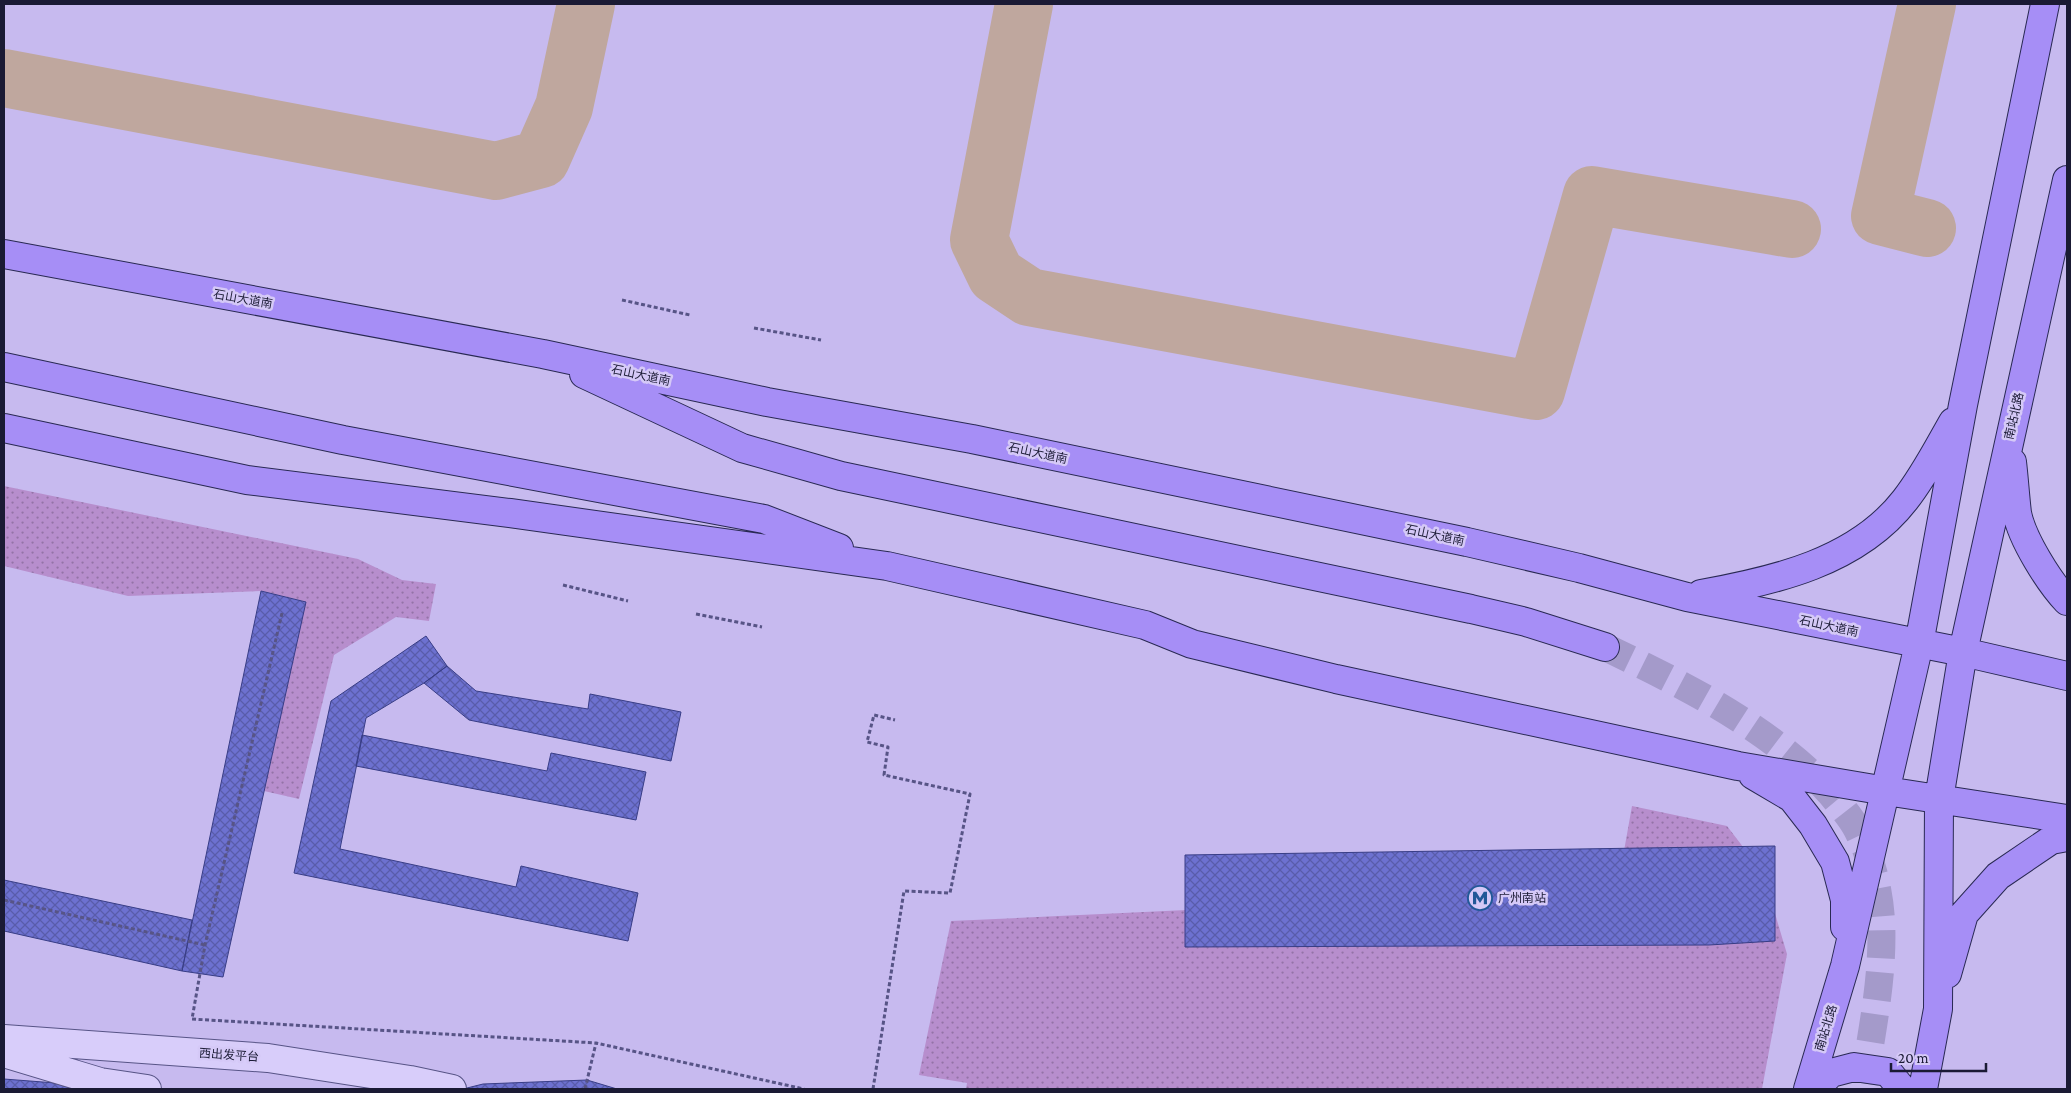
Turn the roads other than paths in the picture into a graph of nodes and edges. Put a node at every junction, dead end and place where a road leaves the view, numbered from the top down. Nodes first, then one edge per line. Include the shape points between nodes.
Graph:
1 (2045, 4) edge
2 (2067, 180) edge
3 (4, 254) edge
4 (543, 354) junction
5 (4, 367) edge
6 (1963, 405) junction
7 (4, 428) edge
8 (2010, 436) junction
9 (887, 566) junction
10 (1687, 597) junction
11 (2067, 601) edge
12 (1919, 644) junction
13 (1605, 648) tunnel mouth
14 (1963, 652) junction
15 (2067, 676) edge
16 (1738, 766) junction
17 (1886, 791) junction
18 (1939, 799) junction
19 (2067, 819) edge
20 (2067, 837) edge
21 (1845, 966) junction
22 (1938, 1009) junction
23 (4, 1039) edge
24 (4, 1053) edge
25 (147, 1089) edge
26 (452, 1089) edge
27 (1808, 1089) edge
28 (1815, 1089) edge
29 (1902, 1089) edge
30 (1923, 1089) edge

1 - 6 main road
2 - 8 main road, 南站北路
3 - 4 main road, 石山大道南
4 - 10 main road, 石山大道南 via 1467,542
4 - 13 main road via 742,448 841,476 1471,609 1526,622
5 - 9 main road via 343,440 764,519
6 - 10 main road via 1905,500 1878,530 1840,553 1795,572 1750,585
6 - 12 main road
7 - 9 main road via 247,480
8 - 11 main road via 2018,515 2032,551 2054,587
8 - 14 main road, 南站北路
9 - 16 main road via 1145,625 1192,644 1336,679
10 - 12 main road, 石山大道南
12 - 14 main road, 石山大道南
12 - 17 main road
14 - 15 main road, 石山大道南
14 - 18 main road, 南站北路
16 - 17 main road
16 - 21 main road via 1792,798 1835,862 1845,900
17 - 18 main road
17 - 21 main road
18 - 19 main road
18 - 22 main road, 南站北路
20 - 22 main road via 2051,840 1998,876 1964,914
21 - 27 main road, 南站北路
22 - 30 main road
23 - 26 street, 西出发平台 via 268,1058
24 - 25 street via 100,1082
28 - 29 main road via 1831,1073 1854,1067 1888,1072

